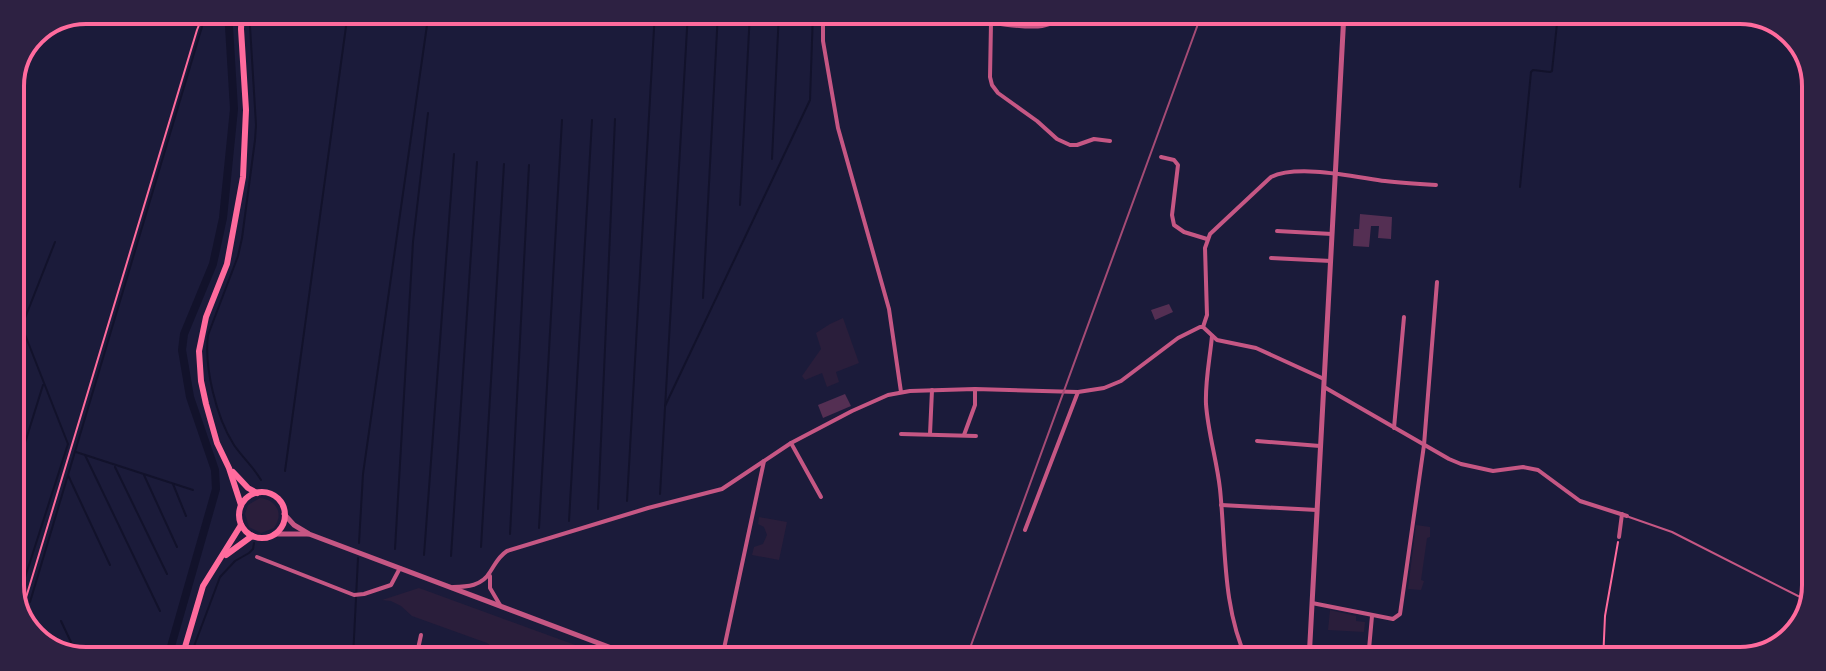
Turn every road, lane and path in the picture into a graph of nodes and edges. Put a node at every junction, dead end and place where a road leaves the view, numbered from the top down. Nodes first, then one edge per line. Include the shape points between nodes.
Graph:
1 (199, 24) edge
2 (241, 24) edge
3 (823, 24) edge
4 (991, 24) edge
5 (1003, 24) edge
6 (1047, 24) edge
7 (1343, 24) edge
8 (1110, 141) dead end
9 (1161, 157) dead end
10 (1336, 174) junction
11 (1436, 185) dead end
12 (1277, 231) dead end
13 (1332, 234) junction
14 (1207, 239) junction
15 (1271, 258) dead end
16 (1331, 261) junction
17 (1437, 282) dead end
18 (1404, 317) dead end
19 (1203, 327) junction
20 (1212, 336) junction
21 (1324, 379) junction
22 (1324, 387) junction
23 (975, 389) junction
24 (932, 390) junction
25 (901, 392) junction
26 (1078, 392) junction
27 (1394, 428) junction
28 (901, 434) dead end
29 (930, 434) junction
30 (964, 435) junction
31 (976, 436) dead end
32 (1257, 441) dead end
33 (791, 443) junction
34 (1424, 445) junction
35 (1320, 446) junction
36 (764, 461) junction
37 (229, 468) junction
38 (257, 493) junction
39 (821, 497) dead end
40 (241, 505) junction
41 (1221, 505) junction
42 (1317, 510) junction
43 (284, 514) junction
44 (1624, 515) junction
45 (241, 525) junction
46 (1025, 530) dead end
47 (274, 534) junction
48 (309, 534) junction
49 (252, 536) junction
50 (1619, 537) joint
51 (257, 557) dead end
52 (221, 558) junction
53 (400, 568) junction
54 (490, 574) junction
55 (453, 587) junction
56 (1800, 597) edge
57 (26, 599) edge
58 (1312, 603) junction
59 (500, 605) junction
60 (1372, 616) junction
61 (421, 635) dead end
62 (185, 647) edge
63 (418, 647) edge
64 (609, 647) edge
65 (724, 647) edge
66 (1241, 647) edge
67 (1310, 647) edge
68 (1369, 647) edge
69 (1604, 647) edge

1 - 57 path
2 - 37 main road via 243,177 227,264 199,351 206,404
3 - 25 street via 838,128 892,318
4 - 8 street via 990,77 998,93 1070,145
5 - 6 street
7 - 10 street
9 - 14 street via 1178,165 1174,225
10 - 11 street
10 - 13 street
10 - 14 street via 1271,177
12 - 13 street
13 - 16 street
14 - 19 street
15 - 16 street
16 - 21 street
17 - 34 street
18 - 27 street
19 - 20 street
19 - 26 street via 1178,338 1121,381
20 - 21 street via 1256,348
20 - 41 street via 1206,402
21 - 22 street
22 - 27 street
22 - 35 street
23 - 24 street
23 - 26 street
23 - 30 street
24 - 25 street
24 - 29 street
25 - 33 street
26 - 46 street
27 - 34 street
28 - 29 street
29 - 30 street
30 - 31 street
32 - 35 street
33 - 36 street
33 - 39 street
34 - 44 street via 1461,464 1493,471 1538,470 1580,501
34 - 60 street via 1400,614 1393,619
35 - 42 street
36 - 54 street via 722,489 507,551
36 - 65 street
37 - 38 main road
37 - 40 main road
38 - 40 main road
38 - 43 main road via 276,498
40 - 45 main road
41 - 42 street
41 - 66 street via 1229,598
42 - 58 street
43 - 47 main road
43 - 48 street
44 - 50 street
44 - 56 lane via 1672,532
45 - 49 main road
45 - 52 main road
47 - 48 street
47 - 49 main road
48 - 53 street
49 - 52 main road
50 - 69 path
51 - 53 street via 357,595 391,585
52 - 62 main road via 203,586
53 - 55 street
54 - 55 street via 477,584
54 - 59 street via 490,588
55 - 59 street
58 - 60 street
58 - 67 street
59 - 64 street
60 - 68 street
61 - 63 street

